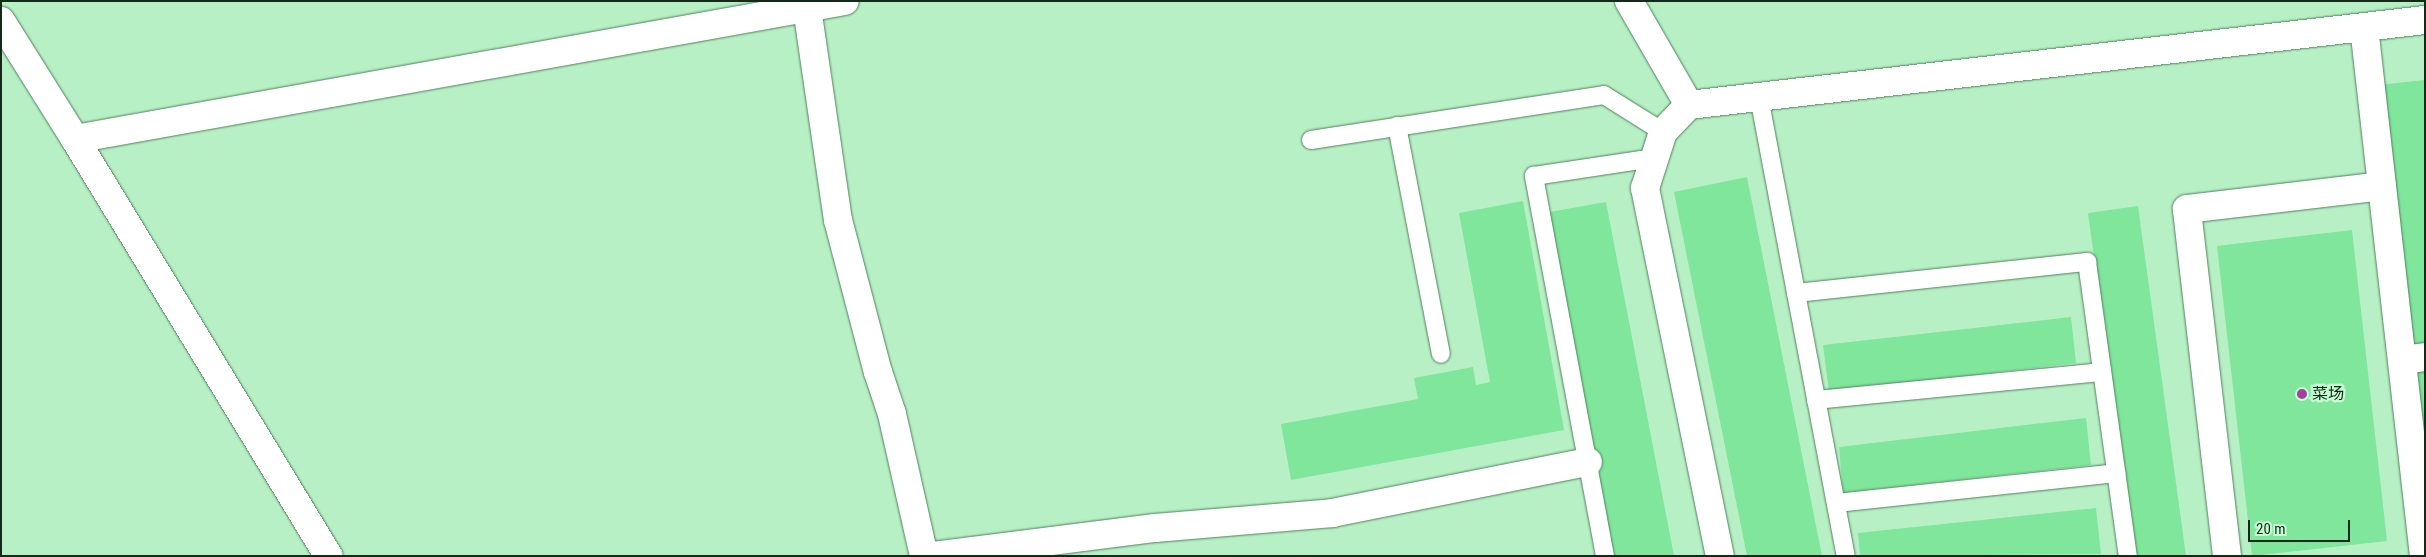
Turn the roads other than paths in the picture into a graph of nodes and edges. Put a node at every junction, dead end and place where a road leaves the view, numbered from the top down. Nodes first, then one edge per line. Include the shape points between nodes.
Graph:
1 (845, 1) edge
2 (1629, 1) edge
3 (806, 4) edge
4 (2425, 20) edge
5 (1, 21) edge
6 (2364, 27) junction
7 (1759, 97) junction
8 (1688, 105) junction
9 (1397, 126) junction
10 (1663, 132) junction
11 (75, 139) junction
12 (1311, 140) dead end
13 (1655, 158) junction
14 (2382, 186) junction
15 (1796, 293) junction
16 (1441, 354) dead end
17 (2413, 359) edge
18 (2102, 372) junction
19 (1816, 400) junction
20 (1588, 462) junction
21 (2116, 473) junction
22 (1836, 503) junction
23 (329, 556) edge
24 (924, 556) edge
25 (933, 556) edge
26 (1605, 556) edge
27 (1720, 556) edge
28 (1846, 556) edge
29 (2128, 556) edge
30 (2227, 556) edge
31 (2424, 556) edge

1 - 3 street
2 - 8 street
3 - 11 street
3 - 24 street via 838,220 892,414
4 - 6 street
5 - 11 street
6 - 7 street
6 - 14 street
7 - 8 street
7 - 15 lane
8 - 10 street
9 - 10 lane via 1604,95
9 - 12 lane
9 - 16 lane
10 - 13 street
11 - 23 street
13 - 20 lane via 1534,176
13 - 27 street via 1645,188
14 - 17 street
14 - 30 street via 2187,209
15 - 18 lane via 2087,262
15 - 19 lane
17 - 31 street
18 - 19 lane
18 - 21 lane
19 - 22 lane
20 - 25 street via 1332,513 1155,528
20 - 26 lane
21 - 22 lane
21 - 29 lane
22 - 28 lane

